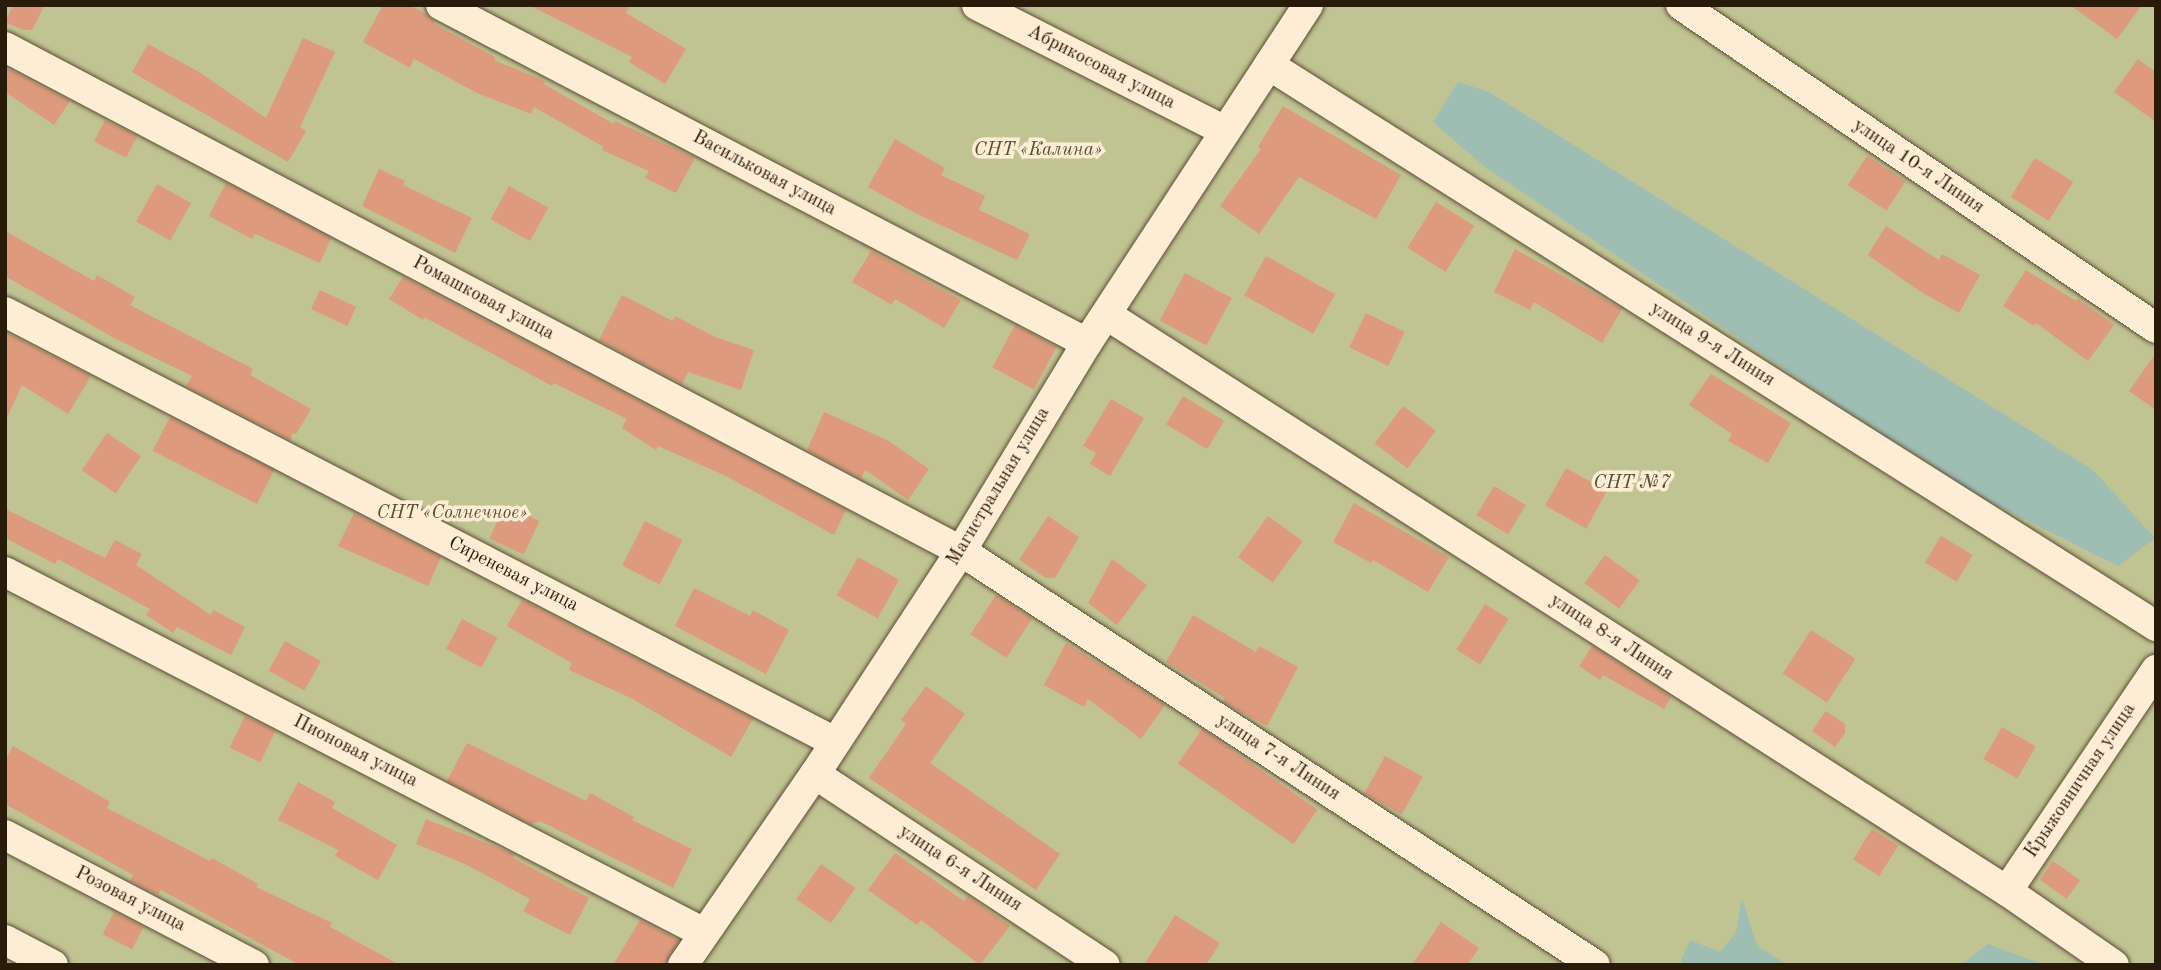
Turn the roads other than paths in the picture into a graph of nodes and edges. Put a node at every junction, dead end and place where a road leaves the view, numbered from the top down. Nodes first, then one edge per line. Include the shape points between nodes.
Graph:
1 (441, 5) edge
2 (977, 5) edge
3 (1308, 5) edge
4 (1681, 5) edge
5 (5, 47) edge
6 (1269, 65) junction
7 (1225, 131) junction
8 (5, 312) edge
9 (1107, 315) junction
10 (2156, 328) edge
11 (1087, 343) junction
12 (961, 551) junction
13 (5, 572) edge
14 (2156, 626) edge
15 (2155, 673) edge
16 (835, 742) junction
17 (815, 774) junction
18 (5, 835) edge
19 (2007, 891) junction
20 (704, 933) junction
21 (5, 940) edge
22 (52, 965) edge
23 (254, 965) edge
24 (683, 965) edge
25 (1105, 965) edge
26 (1595, 965) edge
27 (2114, 965) edge

1 - 11 street, Васильковая улица
2 - 7 street, Абрикосовая улица
3 - 6 street, Магистральная улица
4 - 10 street, улица 10-я Линия
5 - 12 street, Ромашковая улица
6 - 7 street, Магистральная улица
6 - 14 street, улица 9-я Линия
7 - 9 street, Магистральная улица
8 - 16 street, Сиреневая улица
9 - 11 street, Магистральная улица
9 - 19 street, улица 8-я Линия
11 - 12 street, Магистральная улица
12 - 16 street, Магистральная улица
12 - 26 street, улица 7-я Линия
13 - 20 street, Пионовая улица
15 - 19 street, Крыжовничная улица
16 - 17 street, Магистральная улица
17 - 20 street, Магистральная улица
17 - 25 street, улица 6-я Линия
18 - 23 street, Розовая улица
19 - 27 street, улица 8-я Линия
20 - 24 street, Магистральная улица
21 - 22 street

